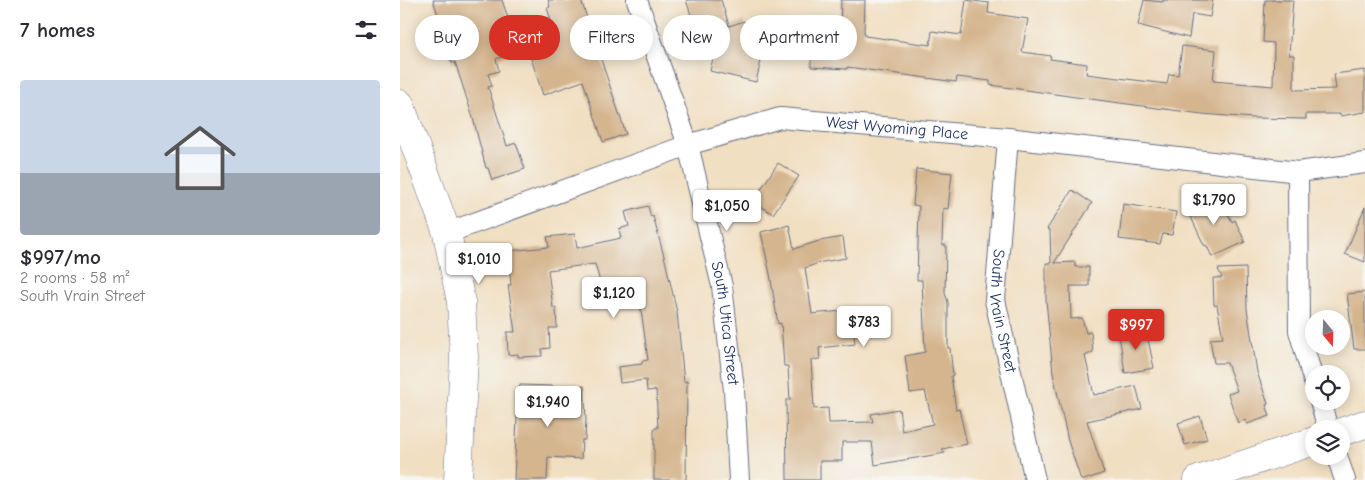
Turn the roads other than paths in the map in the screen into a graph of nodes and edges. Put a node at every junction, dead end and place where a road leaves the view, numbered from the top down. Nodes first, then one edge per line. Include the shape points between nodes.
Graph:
1 (637, 0) edge
2 (400, 104) edge
3 (1008, 138) junction
4 (688, 145) junction
5 (1365, 164) edge
6 (1298, 172) junction
7 (447, 233) junction
8 (1309, 365) edge
9 (1365, 424) edge
10 (1350, 429) edge
11 (1305, 444) edge
12 (1340, 465) edge
13 (458, 480) edge
14 (739, 480) edge
15 (1036, 480) edge
16 (1198, 480) edge
17 (1345, 480) edge

1 - 4 street, South Utica Street
2 - 7 street
3 - 4 street, West Wyoming Place via 780,118
3 - 6 street, West Wyoming Place
3 - 15 street, South Vrain Street via 996,300
4 - 7 street, West Wyoming Place
4 - 14 street, South Utica Street via 722,286 734,390
5 - 6 street, West Wyoming Place
6 - 8 street via 1299,332
7 - 13 street via 461,302 464,357
9 - 10 street
11 - 16 street
12 - 17 street

